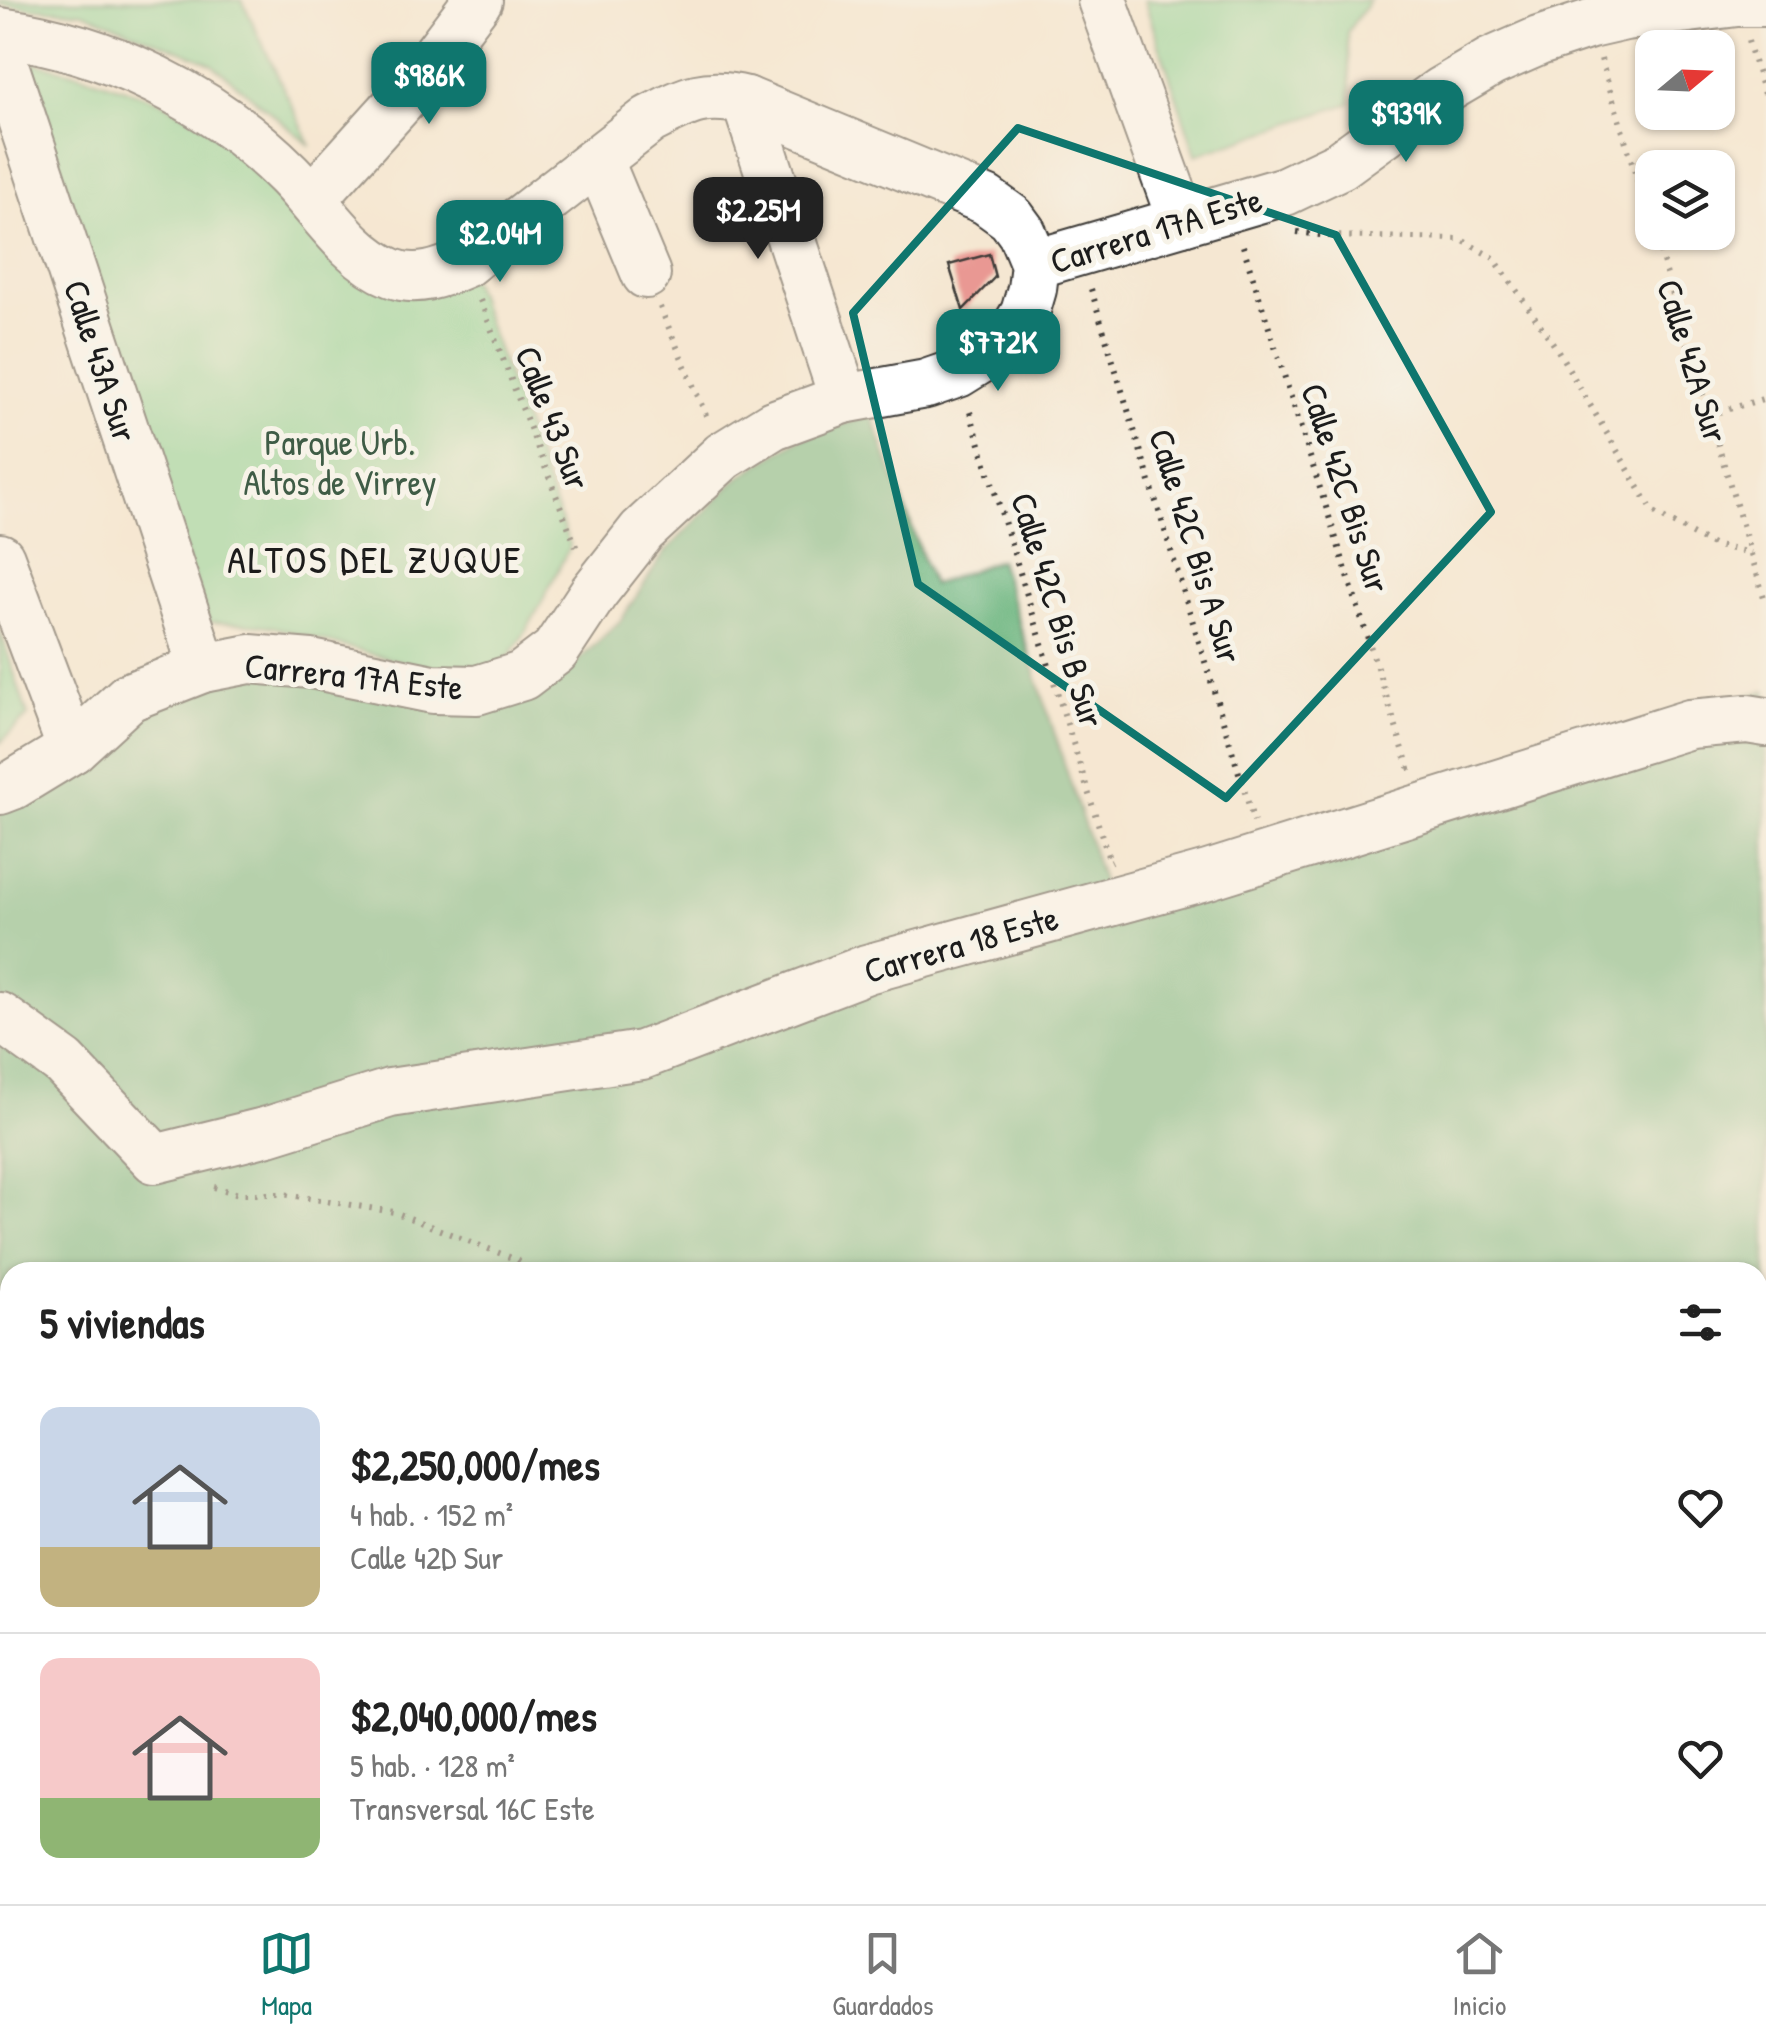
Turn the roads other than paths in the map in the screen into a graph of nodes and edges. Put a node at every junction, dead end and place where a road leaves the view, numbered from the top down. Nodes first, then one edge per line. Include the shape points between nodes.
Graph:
1 (478, 0) edge
2 (1102, 0) edge
3 (1751, 2) edge
4 (1612, 13) edge
5 (0, 32) edge
6 (0, 53) edge
7 (746, 101) junction
8 (598, 162) junction
9 (312, 199) junction
10 (1182, 221) junction
11 (1035, 264) junction
12 (646, 274) road end
13 (844, 398) junction
14 (0, 558) edge
15 (203, 668) junction
16 (1766, 722) edge
17 (72, 749) junction
18 (0, 790) edge
19 (0, 1017) edge

1 - 9 street via 407,94
2 - 10 street
3 - 4 street, Carrera 17A Este
4 - 10 street, Carrera 17A Este via 1491,62 1340,165 1285,191
5 - 9 street via 87,51 206,106
6 - 15 street, Calle 43A Sur
7 - 8 street via 724,95 679,104
7 - 11 street via 986,200 1011,218
7 - 13 street
8 - 9 street via 465,263 422,277 393,274 368,260
8 - 12 street
10 - 11 street, Carrera 17A Este
11 - 13 street, Carrera 17A Este via 1025,312 990,352 926,384
13 - 15 street, Carrera 17A Este via 773,426 723,456 642,531 555,651 522,676 477,690 432,690 311,664 250,659
14 - 17 street
15 - 17 street, Carrera 17A Este via 129,697
16 - 19 street, Carrera 18 Este via 1690,724 1208,875 866,968 642,1054 390,1094 155,1159 64,1063
17 - 18 street, Carrera 17A Este

